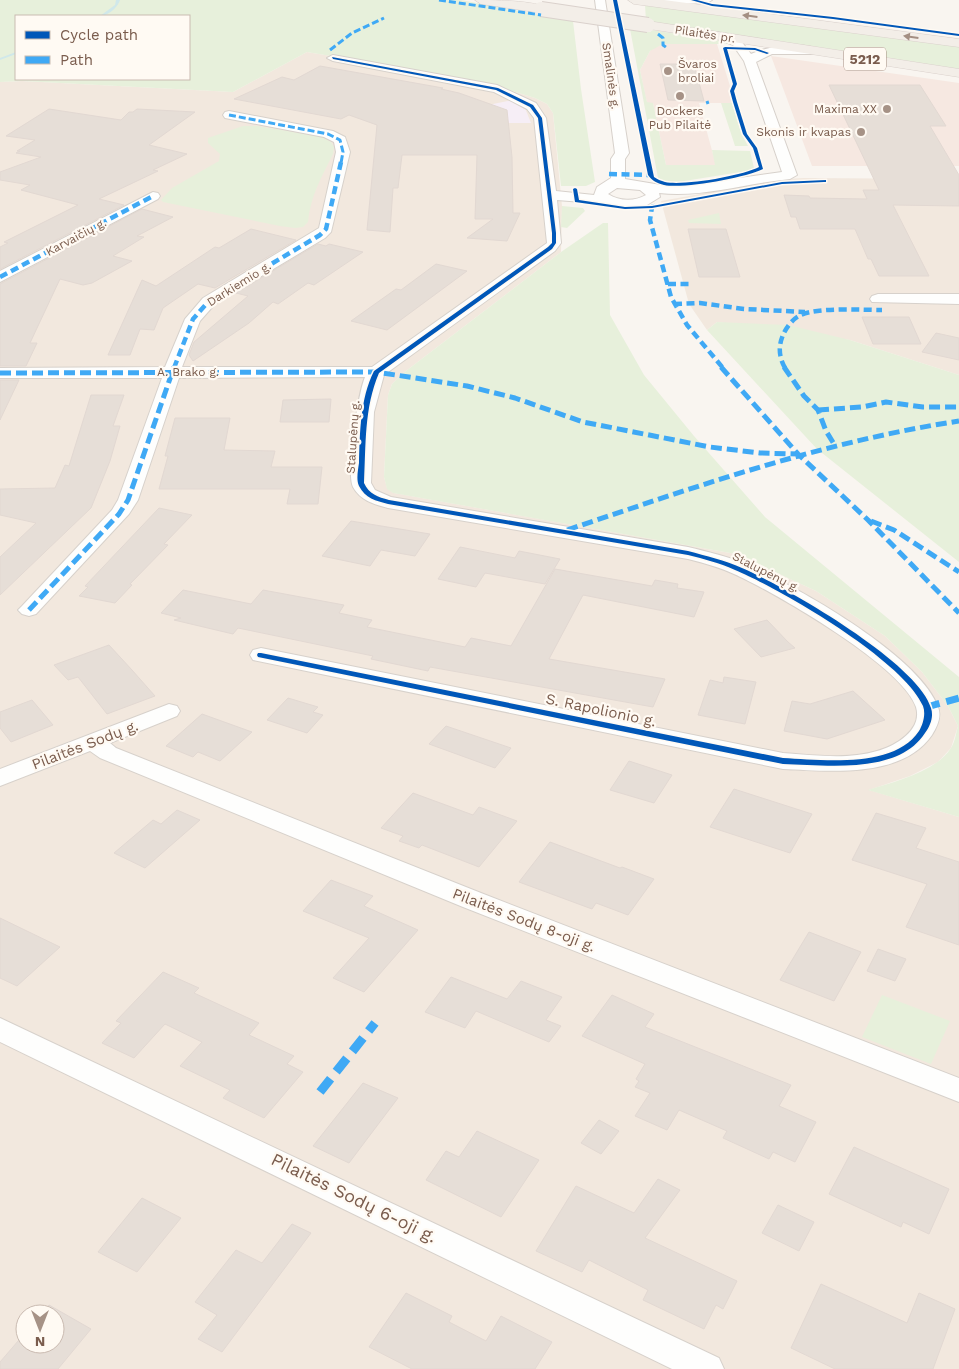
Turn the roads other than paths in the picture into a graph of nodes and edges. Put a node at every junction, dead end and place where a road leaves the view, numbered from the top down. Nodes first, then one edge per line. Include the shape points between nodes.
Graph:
1 (481, 0) edge
2 (600, 0) edge
3 (707, 0) edge
4 (639, 1) edge
5 (717, 36) junction
6 (959, 43) edge
7 (813, 51) junction
8 (333, 58) dead end
9 (750, 61) junction
10 (959, 73) edge
11 (229, 115) dead end
12 (622, 153) junction
13 (640, 186) junction
14 (713, 187) junction
15 (607, 192) junction
16 (549, 195) junction
17 (153, 196) dead end
18 (645, 202) junction
19 (0, 277) edge
20 (878, 299) dead end
21 (959, 299) edge
22 (172, 372) junction
23 (376, 372) junction
24 (0, 373) edge
25 (29, 610) dead end
26 (261, 655) dead end
27 (169, 711) dead end
28 (927, 726) joint
29 (94, 742) junction
30 (0, 778) edge
31 (0, 1029) edge
32 (959, 1090) edge
33 (706, 1369) edge

1 - 5 main road, Pilaitės pr. / 5212, bridge
2 - 12 street, Smalinės g.
3 - 4 street
6 -> 4 main road, Pilaitės pr. / 5212
5 - 7 main road, Pilaitės pr. / 5212
5 - 9 street via 737,43
7 - 9 street via 768,50 758,53
7 - 10 main road, Pilaitės pr. / 5212
8 - 16 street via 497,89 532,106 540,118
9 - 14 street via 790,175
11 - 22 street, Darkiemio g. via 328,134 340,140 343,152 328,222 320,235 209,301 193,319
12 - 13 street, Smalinės g. via 627,158 633,180
12 - 15 street, Smalinės g. via 618,159 618,179
13 - 14 street via 674,190
13 - 15 street
13 - 18 street, Smalinės g. via 654,194
14 - 18 street
15 - 16 street
15 - 18 street via 621,203
16 - 23 street via 554,233 554,243 550,248
17 - 19 street, Karvaičių g.
20 - 21 street
22 - 23 street, A. Brako g.
22 - 24 street, A. Brako g.
22 - 25 street, Darkiemio g. via 128,500 119,514
23 - 28 street, Stalupėnų g. via 368,387 364,418 361,483 364,492 388,502 688,554 746,572 801,602 877,653 916,689 927,706
26 - 28 street, S. Rapolionio g. via 783,761 843,763 879,759 917,740
27 - 29 street, Pilaitės Sodų g.
29 - 30 street, Pilaitės Sodų g.
29 - 32 street, Pilaitės Sodų 8-oji g. via 108,753 481,904
31 - 33 street, Pilaitės Sodų 6-oji g.

